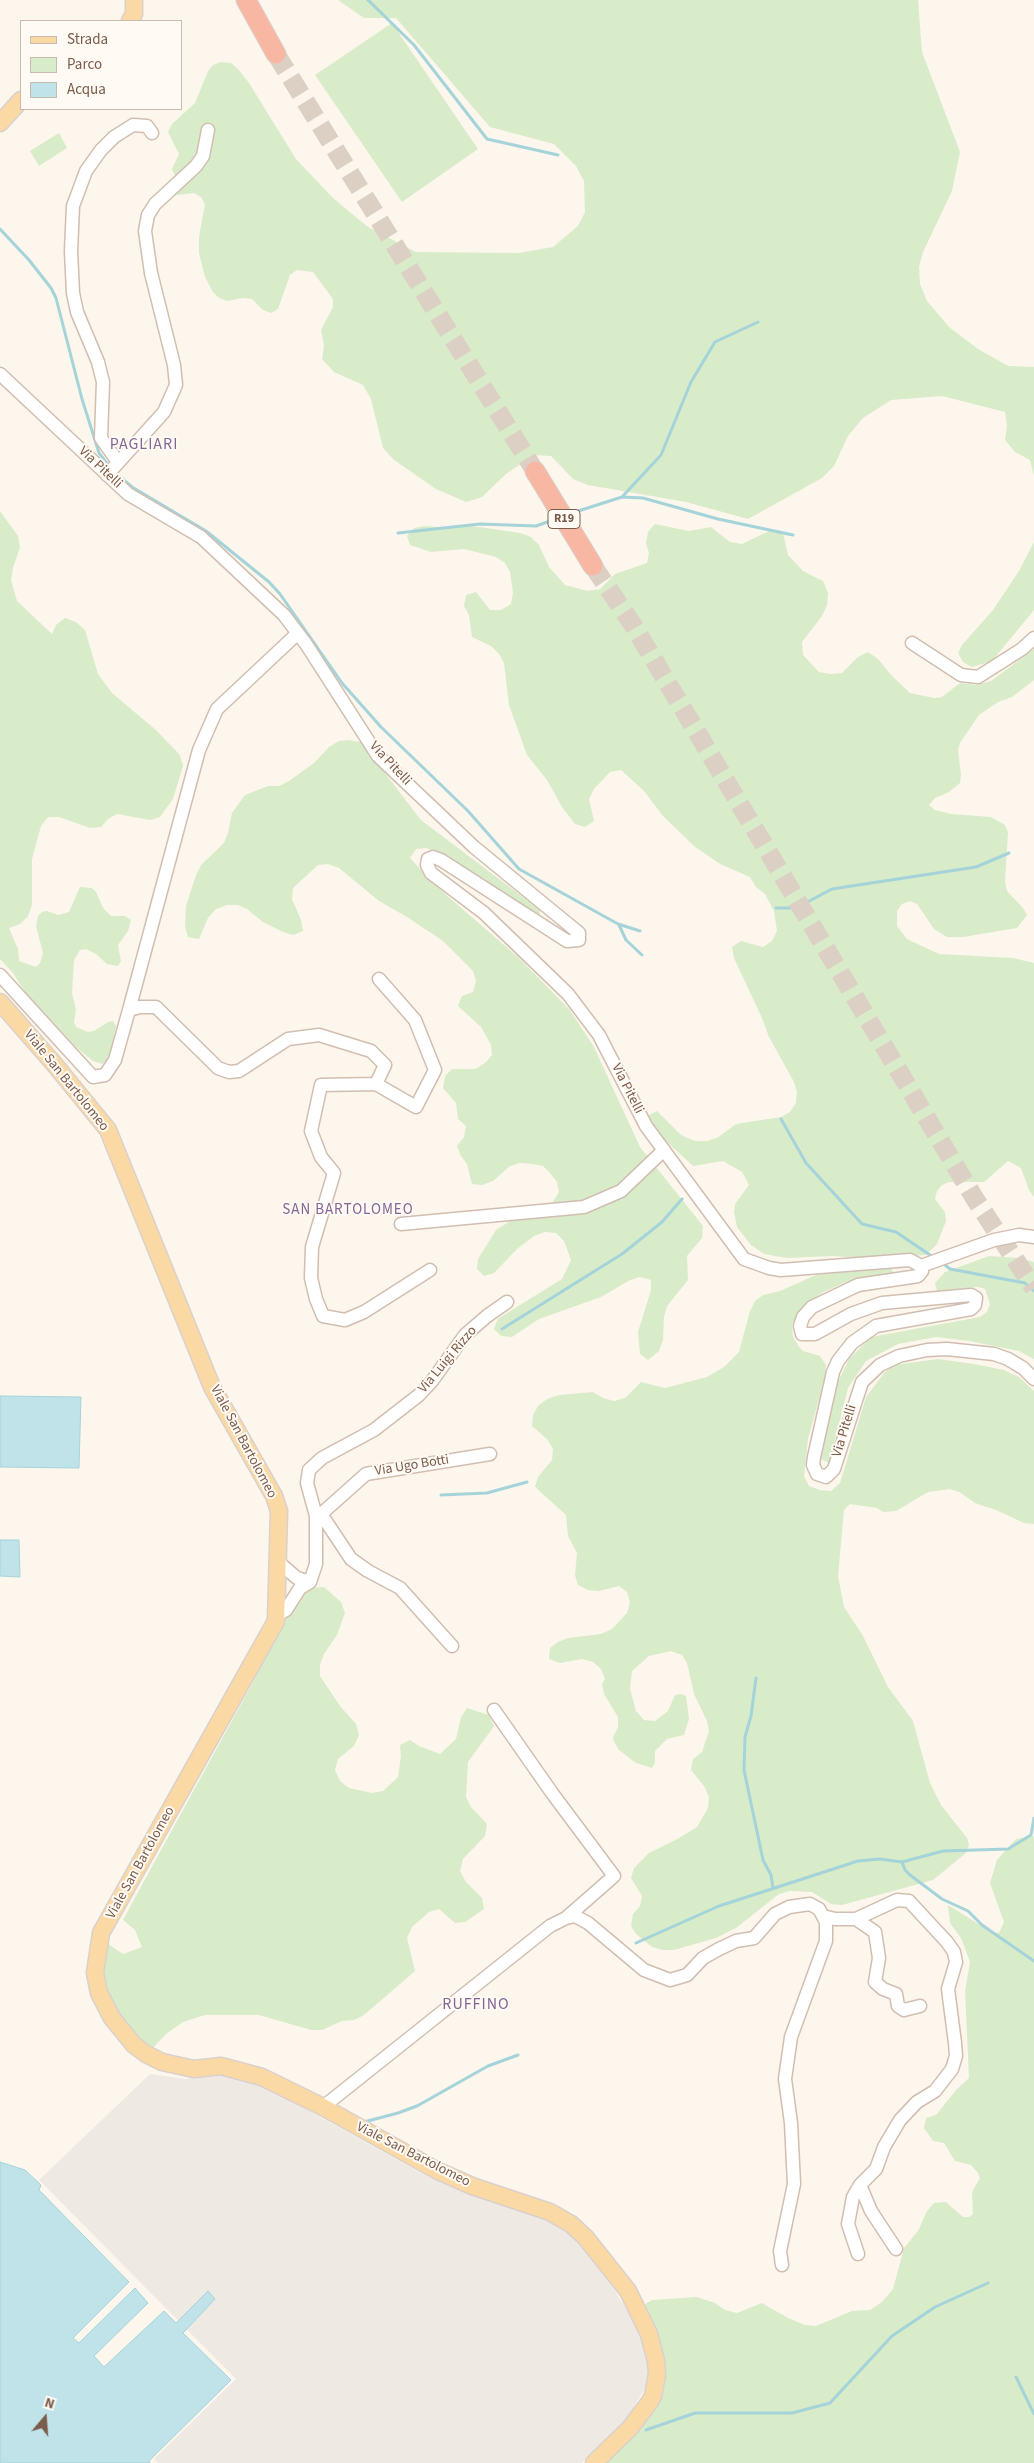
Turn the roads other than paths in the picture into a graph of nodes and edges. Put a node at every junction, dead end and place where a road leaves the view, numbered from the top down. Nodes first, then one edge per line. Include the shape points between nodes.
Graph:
1 (134, 0) edge
2 (246, 0) edge
3 (131, 20) edge
4 (276, 54) tunnel mouth
5 (20, 101) edge
6 (0, 123) edge
7 (208, 130) dead end
8 (152, 134) dead end
9 (0, 374) edge
10 (112, 469) junction
11 (535, 472) tunnel mouth
12 (594, 566) tunnel mouth
13 (298, 633) junction
14 (1034, 638) edge
15 (912, 643) dead end
16 (0, 975) edge
17 (379, 979) dead end
18 (0, 1002) edge
19 (130, 1010) junction
20 (376, 1084) junction
21 (664, 1150) junction
22 (401, 1224) dead end
23 (1034, 1237) edge
24 (921, 1266) junction
25 (430, 1270) dead end
26 (508, 1302) dead end
27 (1034, 1379) edge
28 (490, 1454) dead end
29 (318, 1515) junction
30 (277, 1561) junction
31 (310, 1582) junction
32 (277, 1616) junction
33 (452, 1646) dead end
34 (494, 1710) dead end
35 (823, 1916) junction
36 (566, 1918) junction
37 (856, 1918) junction
38 (920, 2006) dead end
39 (323, 2107) junction
40 (860, 2185) junction
41 (896, 2249) dead end
42 (858, 2254) dead end
43 (782, 2265) dead end
44 (594, 2463) edge

1 - 3 main road
2 - 4 highway
5 - 6 main road
7 - 10 street via 203,156 155,204 148,215 145,231 151,274 176,384 164,412
8 - 10 street via 147,126 133,125 114,137 86,171 73,206 73,293 103,382 101,438
9 - 10 street, Via Pitelli
10 - 13 street, Via Pitelli via 128,494 201,538 284,615
11 - 12 highway, R19
13 - 19 street via 217,709 199,750
13 - 21 street, Via Pitelli via 378,756 474,847 579,932 579,940 567,941 441,860 428,859 426,866 431,874 484,913 568,994 599,1035 646,1126
14 - 15 street via 978,678 961,675
16 - 19 street via 93,1077 104,1075 115,1060
17 - 20 street via 415,1020 435,1070 416,1107
18 - 30 main road, Viale San Bartolomeo via 108,1130 212,1387 274,1496 279,1512
19 - 20 street via 156,1007 218,1068 229,1072 239,1071 288,1039 319,1035 371,1051 385,1065
20 - 25 street via 322,1085 311,1131 321,1157 334,1173 312,1247 311,1278 316,1299 323,1316 345,1320 364,1312
21 - 22 street via 621,1191 584,1207
21 - 24 street, Via Pitelli via 744,1259 781,1270 910,1260
23 - 24 street via 1020,1235 994,1240
24 - 27 street, Via Pitelli via 920,1274 914,1277 858,1285 812,1307 803,1317 800,1332 808,1335 882,1303 971,1295 977,1301 971,1309 876,1326 852,1343 833,1372 814,1457 817,1474 826,1477 834,1469 862,1382 880,1365 899,1356 947,1349 994,1354 1023,1368
26 - 29 street, Via Luigi Rizzo via 465,1335 419,1395 374,1430 315,1462 309,1470 307,1483
28 - 29 street, Via Ugo Botti via 366,1474
29 - 31 street, Via Luigi Rizzo via 316,1564
29 - 33 street via 351,1558 400,1588
30 - 31 street via 297,1578
30 - 32 main road, Viale San Bartolomeo
31 - 32 street via 300,1588 286,1610
32 - 39 main road, Viale San Bartolomeo via 101,1933 95,1973 99,1993 112,2018 134,2045 146,2054 162,2062 194,2069 221,2066 262,2077
34 - 36 street via 614,1876
35 - 36 street via 810,1904 789,1907 776,1914 754,1938 736,1941 719,1949 687,1974 670,1980 644,1970 588,1923 575,1916
35 - 37 street
35 - 43 street via 826,1941 791,2037 785,2079 794,2184 780,2252
36 - 39 street via 550,1926
37 - 38 street via 875,1932 879,1958 875,1982 896,1994 898,2006 904,2010
37 - 40 street via 897,1900 909,1901 947,1942 956,1962 948,1989 956,2056 952,2069 935,2091 917,2102 900,2120 876,2169
39 - 44 main road, Viale San Bartolomeo via 436,2170 472,2186 550,2212 571,2224 628,2290 653,2347 656,2361 653,2396 640,2416
40 - 41 street
40 - 42 street via 853,2197 848,2224

